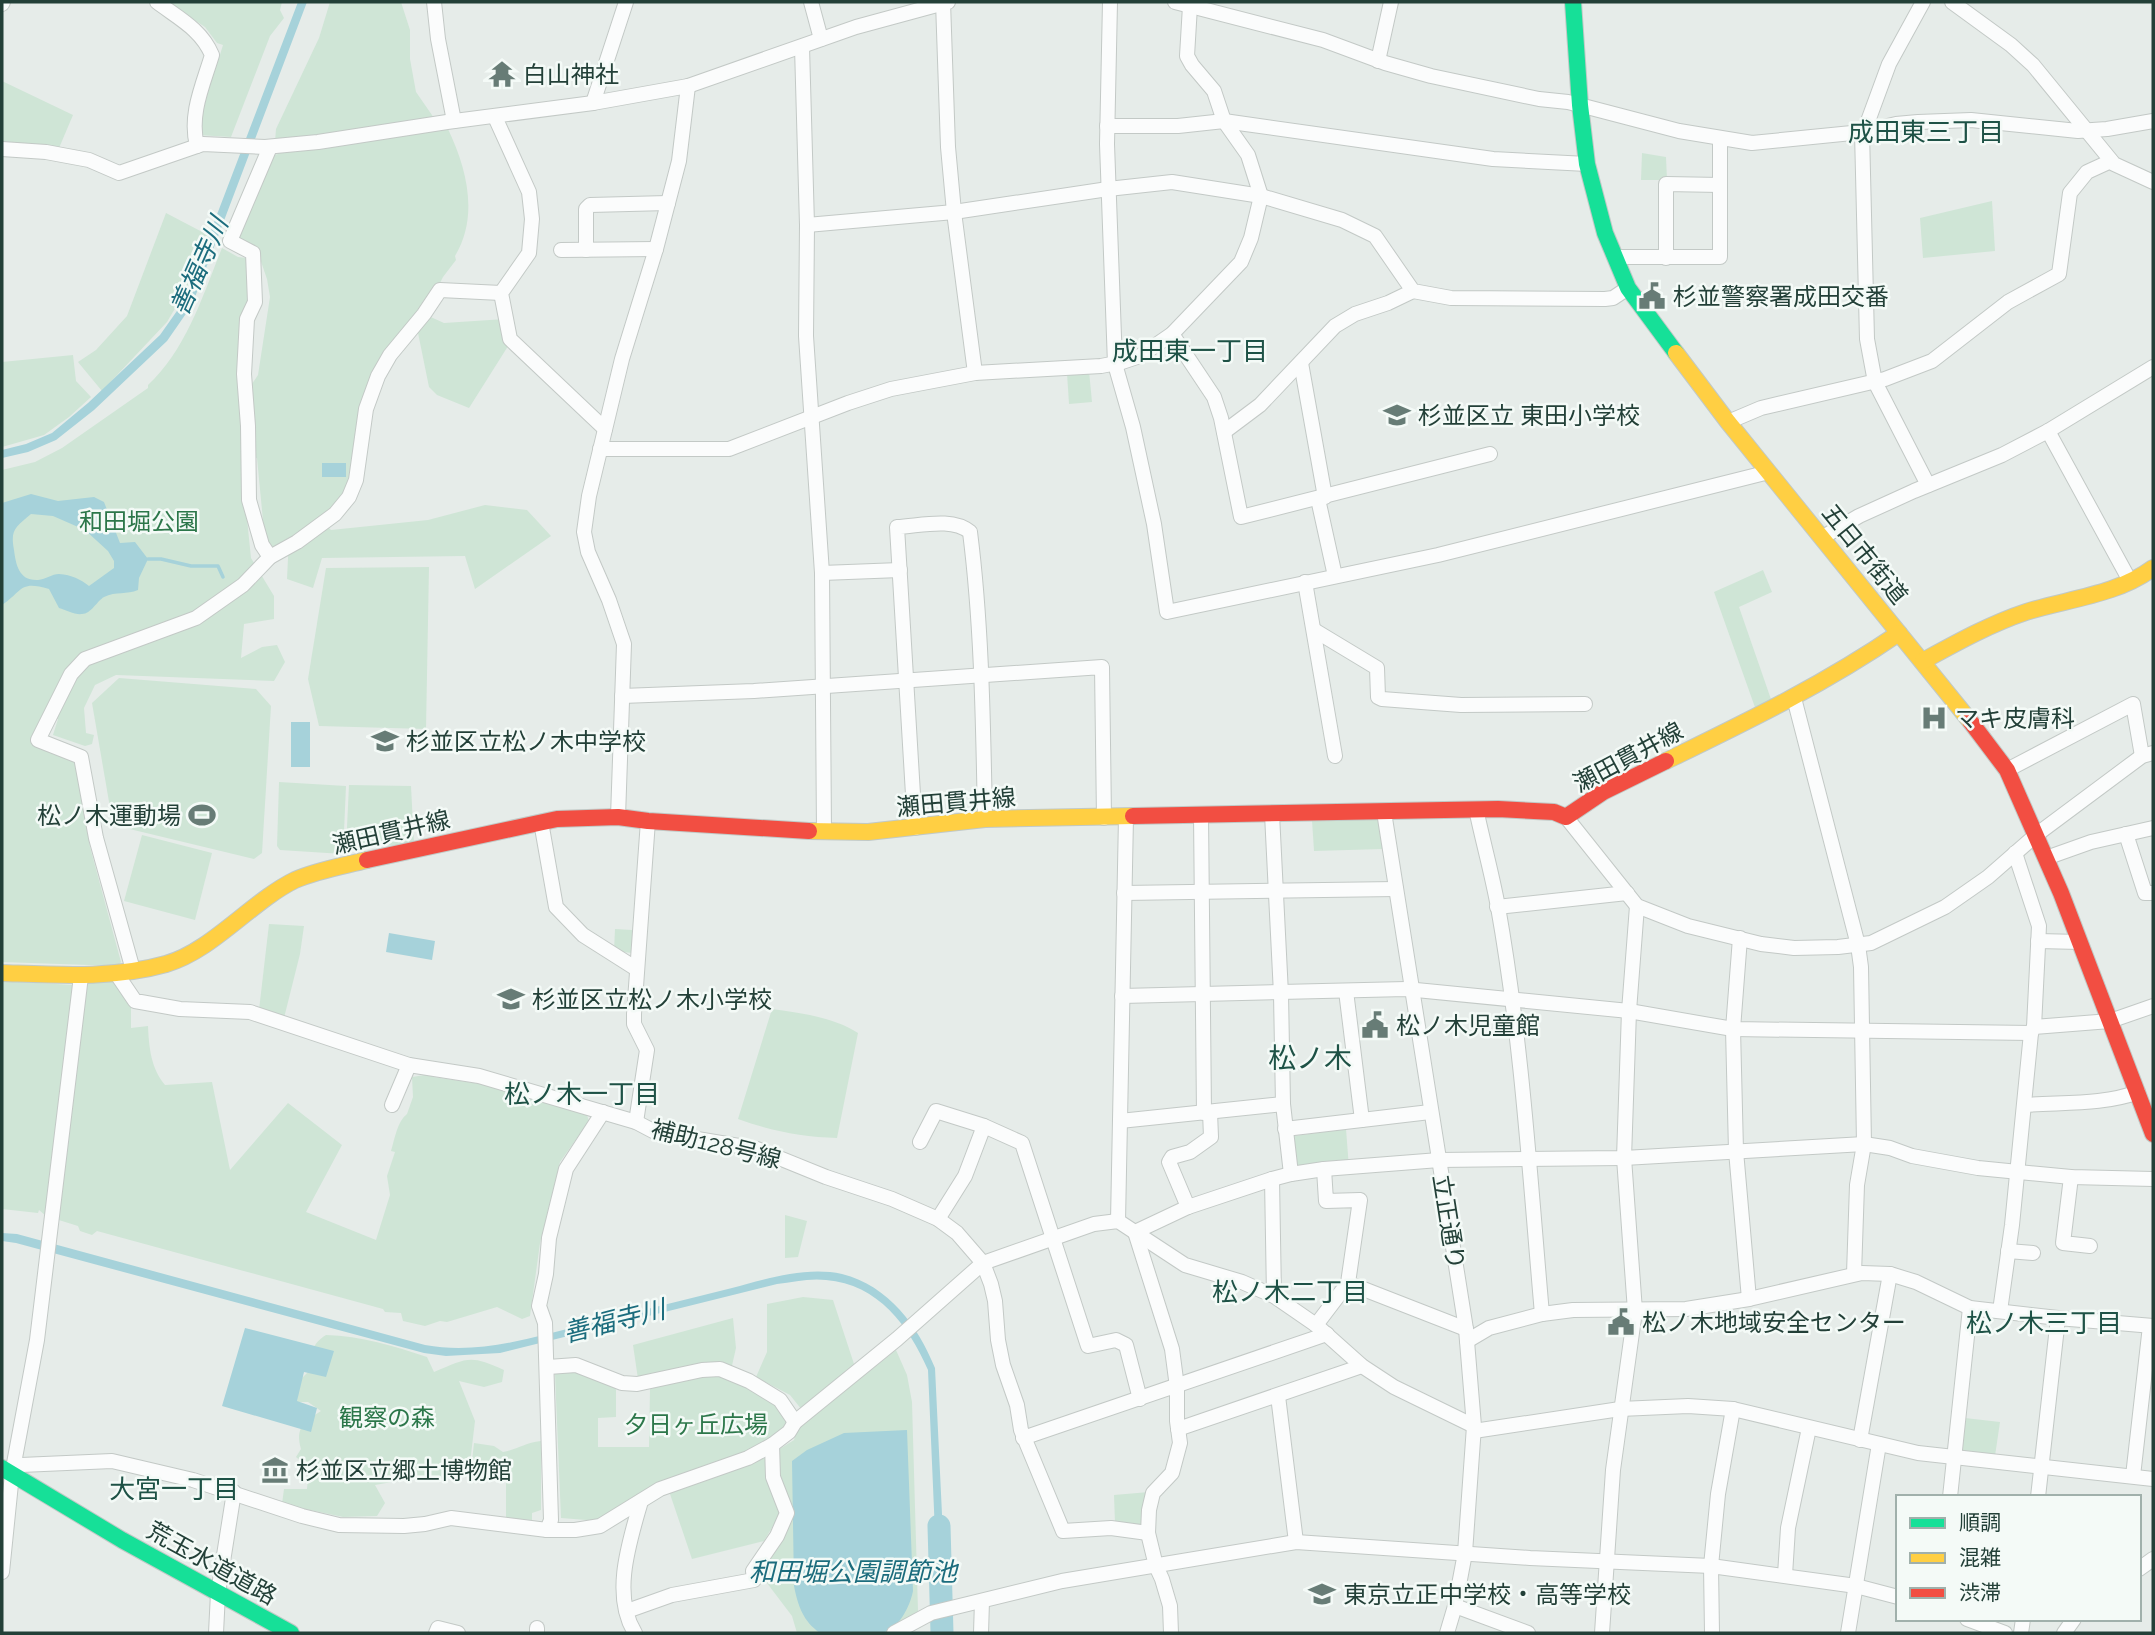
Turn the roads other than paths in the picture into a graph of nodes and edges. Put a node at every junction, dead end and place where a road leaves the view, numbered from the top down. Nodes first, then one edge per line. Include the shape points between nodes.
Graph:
1 (157, 2) edge
2 (434, 2) edge
3 (626, 2) edge
4 (811, 2) edge
5 (944, 2) edge
6 (1110, 2) edge
7 (1391, 2) edge
8 (1573, 2) edge
9 (1923, 2) edge
10 (1952, 2) edge
11 (1183, 4) edge
12 (821, 39) junction
13 (802, 47) junction
14 (1378, 61) junction
15 (688, 86) junction
16 (593, 103) junction
17 (1580, 105) junction
18 (495, 117) junction
19 (454, 121) junction
20 (1224, 121) junction
21 (2153, 121) edge
22 (1107, 126) junction
23 (2086, 131) junction
24 (1863, 132) junction
25 (1720, 139) junction
26 (197, 146) junction
27 (268, 147) junction
28 (2, 149) edge
29 (2110, 161) junction
30 (1587, 164) junction
31 (2153, 182) edge
32 (1720, 185) junction
33 (1108, 189) junction
34 (1261, 196) junction
35 (668, 203) junction
36 (954, 212) junction
37 (807, 225) junction
38 (656, 249) junction
39 (561, 250) dead end
40 (586, 250) junction
41 (1615, 257) junction
42 (1666, 258) junction
43 (1628, 288) junction
44 (1413, 291) junction
45 (501, 293) junction
46 (1172, 334) junction
47 (1301, 363) junction
48 (1115, 364) junction
49 (2153, 368) edge
50 (975, 373) junction
51 (1875, 382) junction
52 (811, 418) junction
53 (1728, 422) junction
54 (605, 429) junction
55 (2048, 431) junction
56 (1224, 432) junction
57 (600, 449) junction
58 (1490, 454) dead end
59 (1769, 472) junction
60 (1928, 485) junction
61 (1322, 498) junction
62 (1823, 537) junction
63 (270, 557) junction
64 (2153, 568) edge
65 (900, 570) junction
66 (822, 573) junction
67 (1335, 576) junction
68 (2130, 581) junction
69 (1305, 582) junction
70 (1314, 630) junction
71 (1899, 633) junction
72 (1923, 661) junction
73 (982, 676) junction
74 (906, 681) junction
75 (823, 686) junction
76 (622, 696) junction
77 (1794, 698) junction
78 (1585, 704) dead end
79 (2148, 754) edge
80 (1335, 756) dead end
81 (2007, 770) junction
82 (1476, 809) junction
83 (1384, 812) junction
84 (1272, 814) junction
85 (1201, 815) junction
86 (618, 817) junction
87 (1125, 817) junction
88 (1566, 817) junction
89 (1104, 818) junction
90 (985, 819) junction
91 (648, 821) junction
92 (541, 822) junction
93 (915, 828) junction
94 (2153, 828) edge
95 (824, 832) junction
96 (2126, 834) junction
97 (2036, 835) junction
98 (2015, 853) junction
99 (2046, 858) junction
100 (1396, 889) junction
101 (1276, 891) junction
102 (1202, 892) junction
103 (1124, 893) junction
104 (1627, 893) junction
105 (2153, 893) edge
106 (1497, 906) junction
107 (1637, 906) junction
108 (1740, 938) junction
109 (2038, 941) junction
110 (2080, 942) junction
111 (1858, 945) junction
112 (635, 968) junction
113 (2, 972) edge
114 (124, 972) junction
115 (81, 976) junction
116 (1346, 990) junction
117 (1412, 991) junction
118 (1281, 994) junction
119 (1203, 995) junction
120 (1122, 996) junction
121 (1511, 1000) junction
122 (2153, 1006) edge
123 (1629, 1011) junction
124 (2110, 1021) junction
125 (1733, 1028) junction
126 (2032, 1030) junction
127 (1863, 1032) junction
128 (409, 1065) junction
129 (2138, 1092) junction
130 (1283, 1104) junction
131 (392, 1105) dead end
132 (2025, 1105) junction
133 (603, 1112) junction
134 (1207, 1112) junction
135 (1430, 1112) junction
136 (1362, 1120) junction
137 (1120, 1121) junction
138 (636, 1122) junction
139 (984, 1126) junction
140 (1285, 1129) junction
141 (2153, 1134) edge
142 (920, 1142) dead end
143 (1864, 1144) junction
144 (1736, 1151) junction
145 (1529, 1158) junction
146 (1624, 1158) junction
147 (1439, 1160) junction
148 (1324, 1169) junction
149 (2017, 1171) junction
150 (1291, 1174) junction
151 (2071, 1177) junction
152 (1272, 1179) junction
153 (2153, 1179) edge
154 (1188, 1207) junction
155 (938, 1219) junction
156 (1118, 1221) junction
157 (1135, 1232) junction
158 (1055, 1238) junction
159 (2090, 1246) dead end
160 (2008, 1251) junction
161 (2033, 1253) dead end
162 (983, 1263) junction
163 (1854, 1274) junction
164 (1890, 1274) junction
165 (1348, 1283) junction
166 (1274, 1296) junction
167 (1749, 1298) junction
168 (1970, 1307) junction
169 (1635, 1311) junction
170 (2000, 1311) junction
171 (1542, 1314) junction
172 (2058, 1318) junction
173 (2151, 1326) edge
174 (1322, 1329) junction
175 (1466, 1335) junction
176 (1362, 1366) junction
177 (548, 1367) junction
178 (1177, 1387) junction
179 (1278, 1396) junction
180 (1140, 1399) junction
181 (1620, 1409) junction
182 (1732, 1409) junction
183 (795, 1422) junction
184 (1474, 1428) junction
185 (1808, 1428) junction
186 (1178, 1429) junction
187 (1023, 1437) junction
188 (1860, 1440) junction
189 (1878, 1444) junction
190 (772, 1445) junction
191 (1955, 1458) junction
192 (2041, 1467) junction
193 (7, 1471) edge
194 (2133, 1476) junction
195 (2153, 1479) edge
196 (234, 1492) junction
197 (1950, 1495) edge
198 (2038, 1495) edge
199 (642, 1501) junction
200 (547, 1530) junction
201 (1148, 1533) junction
202 (1296, 1542) junction
203 (1465, 1553) junction
204 (1606, 1562) junction
205 (1156, 1566) junction
206 (1711, 1566) junction
207 (2, 1572) edge
208 (1785, 1575) junction
209 (1856, 1586) junction
210 (218, 1593) junction
211 (1896, 1596) edge
212 (982, 1601) junction
213 (1455, 1606) junction
214 (627, 1611) junction
215 (1972, 1621) edge
216 (216, 1633) edge
217 (292, 1633) edge
218 (436, 1633) edge
219 (458, 1633) edge
220 (635, 1633) edge
221 (894, 1633) edge
222 (981, 1633) edge
223 (1171, 1633) edge
224 (1447, 1633) edge
225 (1528, 1633) edge
226 (1602, 1633) edge
227 (1713, 1633) edge
228 (1848, 1633) edge
229 (2005, 1633) edge

1 - 26 street via 193,27 212,55 196,106 193,129
2 - 19 street
3 - 16 street
4 - 12 street
5 - 12 street
5 - 36 street
6 - 22 street
7 - 14 street
8 - 17 main road, 五日市街道
9 - 24 street via 1889,64
10 - 23 street via 2033,65
11 - 14 street via 1323,40
11 - 20 street via 1187,56 1214,91
12 - 13 street
13 - 15 street
13 - 37 street
14 - 17 street via 1502,92
15 - 16 street
15 - 35 street
16 - 18 street
17 - 25 street
17 - 30 main road, 五日市街道
18 - 19 street
18 - 45 street via 529,192 532,219 529,253
19 - 27 street
20 - 22 street
20 - 30 street via 1493,159
20 - 34 street via 1248,156
21 - 23 street
22 - 33 street
23 - 24 street via 1951,120
23 - 29 street
24 - 25 street via 1752,143
24 - 51 street via 1867,339
25 - 32 street
26 - 27 street
26 - 28 street via 119,173 89,160
27 - 63 street via 230,241 253,253 255,302 247,319 244,374 249,500
29 - 31 street
29 - 51 street via 2087,172 2070,193 2059,274 2008,302 1931,361
30 - 41 main road, 五日市街道
32 - 42 street via 1720,257
32 - 42 street via 1666,184
33 - 34 street via 1171,183
33 - 36 street
33 - 48 street
34 - 44 street via 1342,219 1375,236
34 - 46 street via 1241,262
35 - 38 street
35 - 40 street via 590,205 586,209
36 - 37 street
36 - 50 street
37 - 52 street via 805,304
38 - 40 street
38 - 54 street
39 - 40 street
41 - 42 street
41 - 43 main road, 五日市街道
43 - 44 street via 1605,299 1451,298
43 - 53 main road, 五日市街道
44 - 47 street via 1335,326
45 - 54 street via 510,339
45 - 63 street via 440,290 378,376 366,409 356,480 349,497 335,514
46 - 48 street via 1140,356
46 - 56 street via 1214,397
47 - 56 street via 1262,403
47 - 61 street
48 - 50 street
48 - 69 street via 1154,524 1167,612
49 - 55 street
50 - 52 street via 891,389
51 - 53 street via 1761,408
51 - 60 street
52 - 57 street via 729,449
52 - 66 street
53 - 59 main road, 五日市街道
54 - 57 street
55 - 60 street
55 - 68 street
56 - 61 street via 1241,517
57 - 76 street via 584,532 587,552 624,644
58 - 61 street
59 - 62 main road, 五日市街道
59 - 67 street via 1438,555
60 - 62 street
61 - 67 street
62 - 71 main road, 五日市街道
63 - 114 street via 243,585 196,618 85,659 71,674 38,740 81,757
64 - 68 main road
65 - 66 street
65 - 73 street via 897,527 953,523 970,532
65 - 74 street
66 - 75 street
67 - 69 street
68 - 72 main road via 2026,612
69 - 70 street
70 - 78 street via 1377,668 1378,697 1382,699 1461,705
70 - 80 street
71 - 72 main road, 五日市街道
71 - 77 main road, 瀬田貫井線
72 - 81 main road, 五日市街道
73 - 74 street
73 - 89 street via 1102,667
73 - 90 street
74 - 75 street
74 - 93 street
75 - 76 street
75 - 95 street
76 - 86 street
77 - 88 main road, 瀬田貫井線 via 1603,792
77 - 111 street
79 - 81 street via 2133,704
79 - 97 street
81 - 97 main road, 五日市街道
82 - 83 main road, 瀬田貫井線
82 - 88 main road, 瀬田貫井線 via 1520,809
82 - 106 street
83 - 84 main road, 瀬田貫井線
83 - 100 street, 立正通り
84 - 85 main road, 瀬田貫井線
84 - 101 street
85 - 87 main road, 瀬田貫井線
85 - 102 street
86 - 91 main road, 瀬田貫井線
86 - 92 main road, 瀬田貫井線
87 - 89 main road, 瀬田貫井線
87 - 103 street
88 - 104 street
89 - 90 main road, 瀬田貫井線
90 - 93 main road, 瀬田貫井線
91 - 95 main road, 瀬田貫井線
91 - 112 street
92 - 112 street via 556,908 583,935
92 - 114 main road, 瀬田貫井線 via 294,881 190,954 168,964
93 - 95 main road, 瀬田貫井線 via 892,837
94 - 96 street
96 - 99 street
96 - 105 street via 2145,893
97 - 98 street
97 - 99 main road, 五日市街道
98 - 109 street via 2039,926
98 - 111 street via 1945,907
99 - 110 main road, 五日市街道
100 - 101 street
100 - 117 street, 立正通り
101 - 102 street
101 - 118 street
102 - 103 street
102 - 119 street
103 - 120 street
104 - 106 street
104 - 107 street
106 - 121 street
107 - 108 street
107 - 123 street
108 - 111 street via 1794,948
108 - 125 street
109 - 110 street
109 - 126 street
110 - 124 main road, 五日市街道
111 - 127 street
112 - 138 street via 634,1024 648,1050
113 - 115 main road, 瀬田貫井線
114 - 115 main road, 瀬田貫井線
114 - 128 street, 補助128号線 via 135,1001 180,1009 250,1012
115 - 193 street via 37,1340
116 - 117 street
116 - 118 street
116 - 136 street
117 - 121 street
117 - 135 street, 立正通り
118 - 119 street
118 - 130 street
119 - 120 street
119 - 134 street
120 - 137 street
121 - 123 street
121 - 145 street
122 - 124 street
123 - 125 street
123 - 146 street
124 - 126 street
124 - 129 main road, 五日市街道
125 - 127 street
125 - 144 street
126 - 127 street
126 - 132 street
127 - 143 street
128 - 131 street
128 - 133 street, 補助128号線 via 479,1076
129 - 132 street via 2127,1097
129 - 141 main road, 五日市街道
130 - 134 street
130 - 140 street
132 - 149 street
133 - 138 street, 補助128号線
133 - 177 street via 566,1169 549,1237 539,1306
134 - 137 street
134 - 154 street via 1211,1137 1169,1162
135 - 136 street
135 - 147 street, 立正通り
136 - 140 street
137 - 156 street
138 - 155 street, 補助128号線 via 655,1132 757,1149
139 - 142 street via 936,1111
139 - 155 street via 965,1176
139 - 158 street via 1023,1143
140 - 150 street
143 - 144 street
143 - 149 street
143 - 163 street via 1857,1185
144 - 146 street
144 - 167 street
145 - 146 street
145 - 147 street
145 - 171 street
146 - 169 street
147 - 148 street
147 - 175 street, 立正通り
148 - 150 street
148 - 165 street via 1326,1201 1360,1200
149 - 151 street
149 - 160 street
150 - 152 street
151 - 153 street
151 - 159 street via 2063,1243 2073,1250
152 - 154 street
152 - 166 street
154 - 157 street
155 - 162 street, 補助128号線
156 - 157 street
156 - 158 street
157 - 166 street via 1185,1265
157 - 178 street via 1172,1349
158 - 162 street
158 - 180 street via 1088,1346 1116,1340 1126,1345
160 - 161 street
160 - 170 street
162 - 183 street
162 - 187 street via 995,1301 1003,1366
163 - 164 street
163 - 167 street
164 - 168 street
164 - 188 street
165 - 174 street
165 - 175 street
166 - 174 street
167 - 169 street via 1686,1309
168 - 170 street
168 - 191 street
169 - 171 street
169 - 181 street
170 - 172 street
171 - 175 street
172 - 173 street
172 - 192 street
173 - 194 street
174 - 176 street
174 - 178 street
175 - 184 street, 立正通り
176 - 179 street
176 - 184 street via 1394,1388
177 - 183 street via 576,1365 622,1383 637,1384 720,1370 780,1400
177 - 200 street via 551,1520
178 - 180 street
178 - 186 street
179 - 186 street
179 - 202 street
180 - 187 street
181 - 182 street
181 - 184 street
181 - 204 street
182 - 185 street
182 - 206 street
183 - 190 street
184 - 203 street, 立正通り
185 - 188 street
185 - 208 street via 1788,1528
186 - 201 street via 1180,1443 1172,1473 1153,1493
187 - 201 street via 1063,1531 1111,1528
188 - 189 street
189 - 191 street
189 - 209 street
190 - 199 street via 660,1489
190 - 214 street via 773,1477 787,1513 753,1571 754,1580 672,1595
191 - 192 street
191 - 197 street
192 - 194 street
192 - 198 street
193 - 196 street via 21,1465 112,1461
193 - 207 street
193 - 210 main road, 荒玉水道道路
194 - 195 street
196 - 200 street via 340,1525 404,1526 451,1518
196 - 210 street
199 - 200 street via 600,1526
199 - 214 street via 623,1577
201 - 205 street
202 - 203 street
202 - 205 street
203 - 204 street
203 - 213 street, 立正通り
204 - 206 street
204 - 226 street
205 - 212 street via 1062,1581
205 - 223 street via 1170,1606
206 - 208 street
206 - 227 street
208 - 209 street
209 - 211 street
209 - 228 street
210 - 216 street
210 - 217 main road, 荒玉水道道路
212 - 221 street via 930,1614
212 - 222 street
213 - 224 street, 立正通り
213 - 225 street
214 - 220 street
215 - 229 street
218 - 219 street via 438,1628

